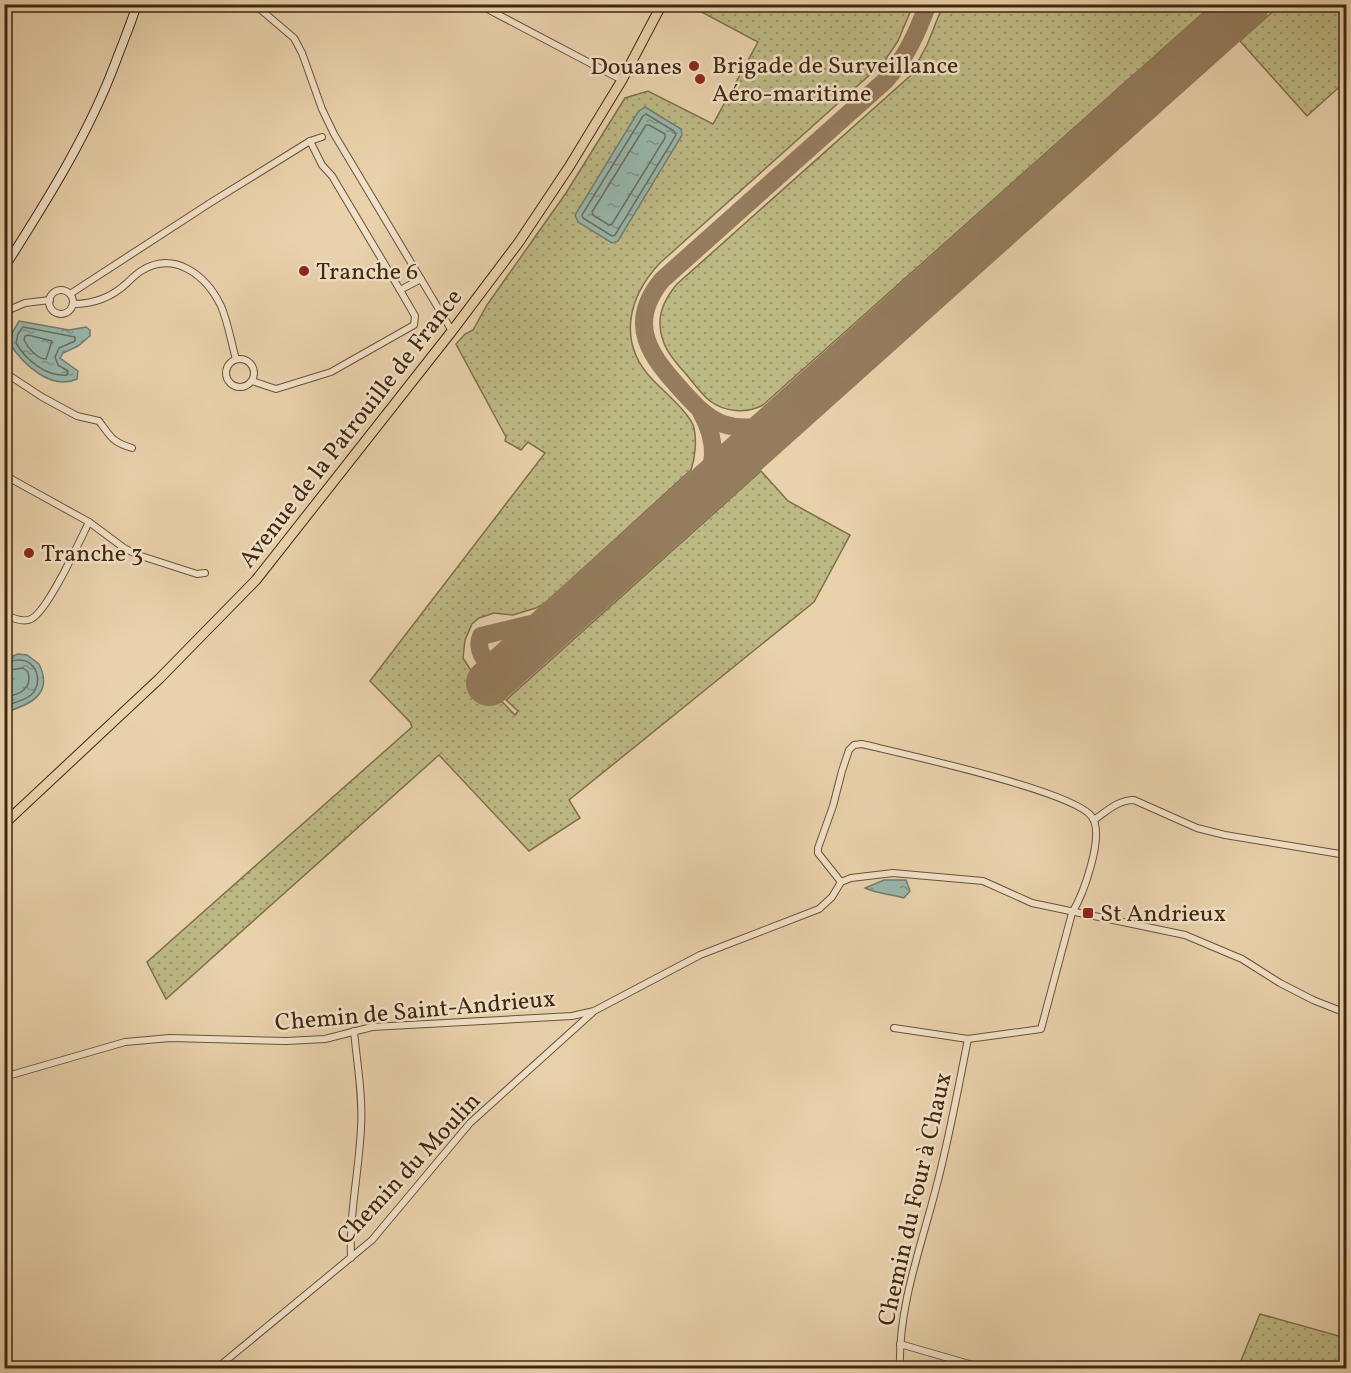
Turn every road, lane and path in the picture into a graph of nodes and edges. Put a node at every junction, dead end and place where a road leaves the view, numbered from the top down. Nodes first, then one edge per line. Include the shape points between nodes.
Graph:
1 (137, 4) edge
2 (254, 4) edge
3 (478, 4) edge
4 (662, 4) edge
5 (622, 80) junction
6 (322, 137) dead end
7 (310, 141) junction
8 (4, 268) edge
9 (421, 279) junction
10 (400, 290) junction
11 (70, 294) junction
12 (50, 300) junction
13 (73, 304) junction
14 (4, 312) edge
15 (452, 331) junction
16 (236, 359) junction
17 (4, 372) edge
18 (252, 381) junction
19 (132, 448) dead end
20 (4, 475) edge
21 (89, 522) junction
22 (205, 573) dead end
23 (4, 614) edge
24 (1094, 820) junction
25 (4, 824) edge
26 (1347, 855) edge
27 (841, 882) junction
28 (1072, 913) junction
29 (594, 1011) junction
30 (1347, 1013) edge
31 (894, 1028) dead end
32 (354, 1031) junction
33 (968, 1039) junction
34 (4, 1077) edge
35 (351, 1258) junction
36 (900, 1344) junction
37 (216, 1368) edge
38 (900, 1368) edge
39 (983, 1368) edge

1 - 8 street via 86,131
2 - 9 street via 294,38 334,134
3 - 5 street
4 - 5 main road, Avenue de la Patrouille de France
5 - 15 main road, Avenue de la Patrouille de France via 519,242
6 - 7 street
7 - 10 street
7 - 11 street
9 - 10 street
9 - 15 street
10 - 18 street via 415,316 411,328 331,372 276,389
11 - 12 street via 56,292
11 - 13 street
12 - 13 street via 52,309 58,313 67,312
12 - 14 street via 25,303
13 - 16 street via 101,301 149,267 168,263 188,267 198,274 222,307
15 - 25 main road, Avenue de la Patrouille de France via 256,580 159,680
16 - 18 street via 252,364
16 - 18 street via 226,370 230,382 241,387
17 - 19 street via 77,416 99,421 118,444
20 - 21 street
21 - 22 street via 138,555 197,574
21 - 23 street via 39,613 26,621
24 - 26 street via 1118,803 1134,800 1197,828
24 - 27 street via 1081,807 1040,791 978,772 854,745 849,750 818,848
24 - 28 street via 1095,845 1089,872
27 - 28 street via 893,873 961,878 983,881 1032,903
27 - 29 street, Chemin de Saint-Andrieux via 819,909 700,955
28 - 30 street via 1185,935 1242,959 1313,1000
28 - 33 street via 1041,1029
29 - 32 street, Chemin de Saint-Andrieux via 572,1016
29 - 35 street, Chemin du Moulin via 470,1123 372,1240
31 - 33 street
32 - 34 street, Chemin de Saint-Andrieux via 325,1039 286,1041 170,1038 125,1042
32 - 35 street via 362,1125 350,1233
33 - 36 street, Chemin du Four à Chaux
35 - 37 street, Chemin du Moulin
36 - 38 street, Chemin du Four à Chaux
36 - 39 street

